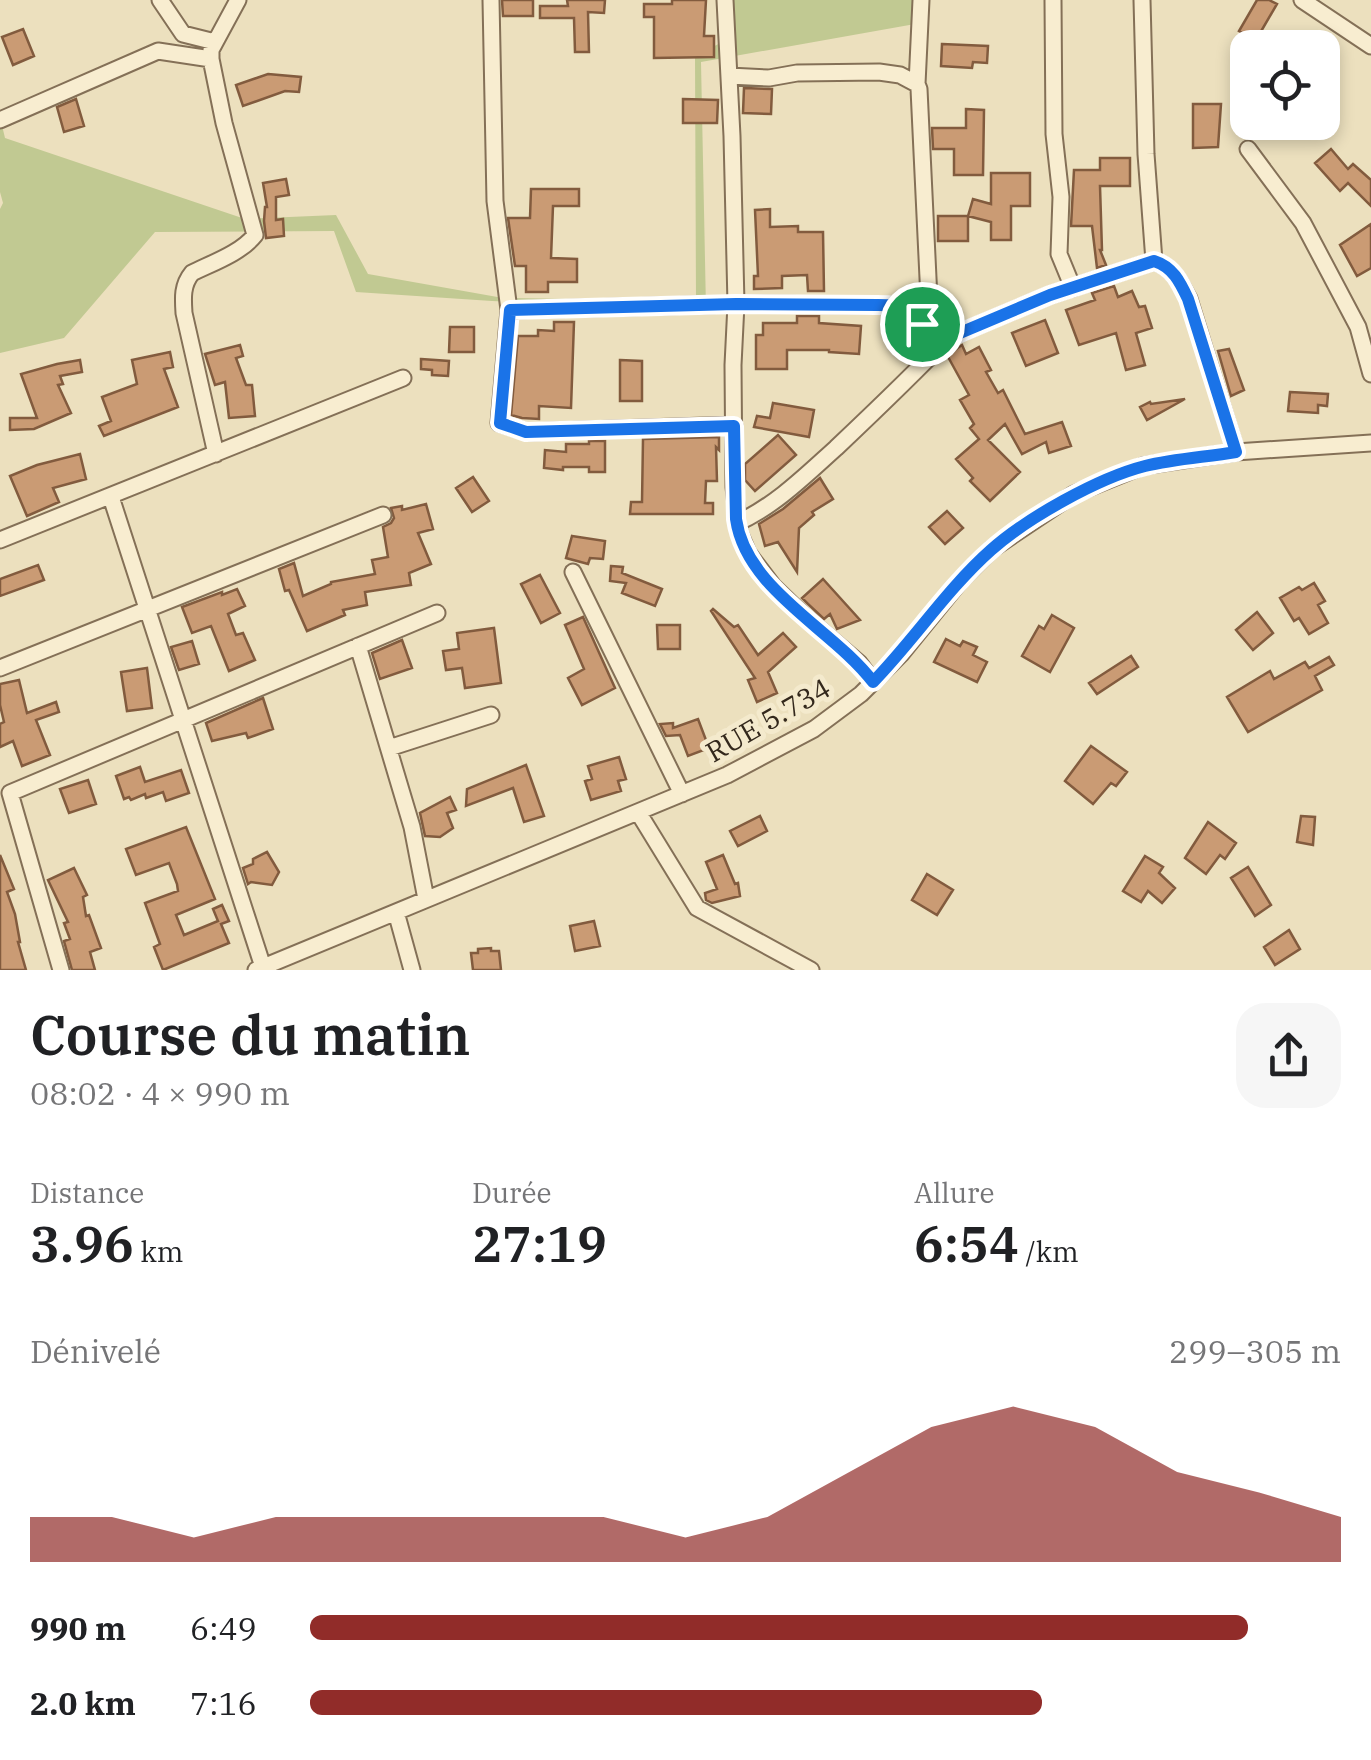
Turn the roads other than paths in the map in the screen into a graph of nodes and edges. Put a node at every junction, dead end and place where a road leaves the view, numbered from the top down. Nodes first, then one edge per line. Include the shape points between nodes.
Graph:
1 (160, 0) edge
2 (238, 0) edge
3 (491, 0) edge
4 (725, 0) edge
5 (921, 0) edge
6 (1053, 0) edge
7 (1142, 0) edge
8 (1302, 0) edge
9 (216, 42) junction
10 (1371, 46) edge
11 (211, 59) junction
12 (729, 76) junction
13 (917, 84) junction
14 (0, 120) edge
15 (1248, 149) dead end
16 (1154, 261) junction
17 (1073, 288) junction
18 (736, 304) junction
19 (510, 310) junction
20 (922, 324) junction
21 (948, 338) junction
22 (1371, 374) edge
23 (402, 378) dead end
24 (734, 426) junction
25 (1371, 444) edge
26 (1236, 452) junction
27 (216, 454) junction
28 (111, 497) junction
29 (383, 516) dead end
30 (737, 523) junction
31 (0, 540) edge
32 (573, 572) dead end
33 (149, 609) junction
34 (437, 613) dead end
35 (358, 646) junction
36 (0, 668) edge
37 (873, 682) junction
38 (491, 716) dead end
39 (184, 720) junction
40 (389, 748) junction
41 (682, 794) junction
42 (638, 812) junction
43 (426, 900) junction
44 (396, 912) junction
45 (259, 968) edge
46 (61, 970) edge
47 (412, 970) edge
48 (810, 970) edge

1 - 9 street via 183,34
2 - 9 street
3 - 19 street via 495,201
4 - 12 street
5 - 13 street
6 - 17 street via 1059,254
7 - 16 street
8 - 10 street
9 - 11 street
11 - 14 street via 158,51
11 - 27 street via 255,235 192,273 183,294
12 - 13 street via 879,72
12 - 18 street
13 - 20 street via 929,299
15 - 22 street via 1303,223 1358,327
16 - 17 street
16 - 26 street via 1179,280 1188,299
17 - 21 street
18 - 19 street
18 - 20 street via 899,306
18 - 24 street
19 - 24 street via 500,423 526,432
20 - 21 street
21 - 30 street via 799,482
23 - 27 street
24 - 30 street
25 - 26 street, RUE 5.734
26 - 37 street, RUE 5.734 via 1143,466 1074,494 1028,523 961,580
27 - 28 street
28 - 31 street
28 - 33 street
29 - 33 street
30 - 37 street via 759,570
32 - 41 street
33 - 36 street
33 - 39 street
34 - 35 street
35 - 39 street
35 - 40 street
37 - 41 street, RUE 5.734 via 814,729
38 - 40 street
39 - 45 street
39 - 46 street via 10,793
40 - 43 street
41 - 42 street, RUE 5.734
42 - 43 street, RUE 5.734
42 - 48 street via 696,908
43 - 44 street, RUE 5.734
44 - 45 street, RUE 5.734
44 - 47 street

